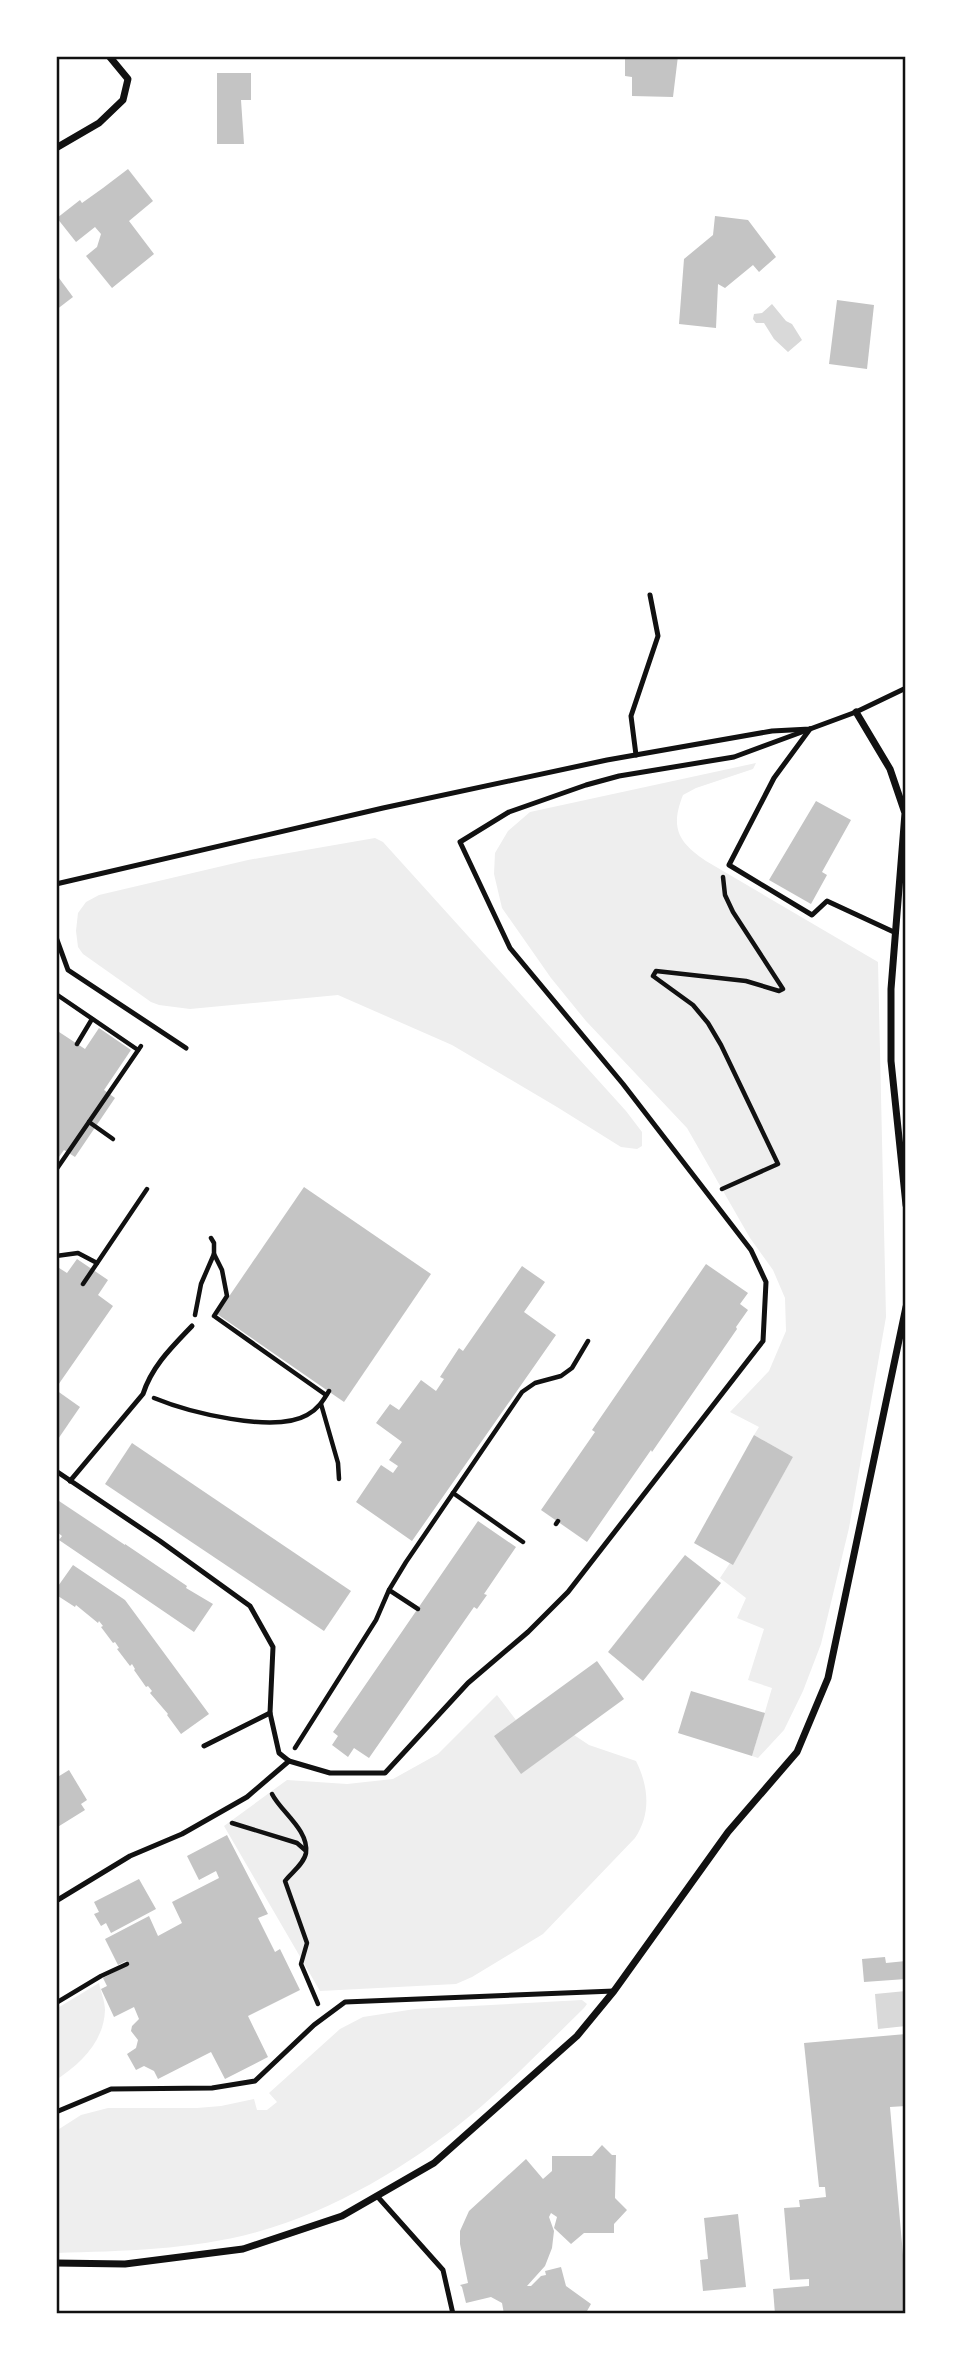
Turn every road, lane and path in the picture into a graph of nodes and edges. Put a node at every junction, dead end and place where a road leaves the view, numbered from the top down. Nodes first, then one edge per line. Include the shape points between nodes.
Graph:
1 (109, 56) edge
2 (56, 148) edge
3 (650, 594) dead end
4 (906, 688) edge
5 (856, 712) junction
6 (810, 729) junction
7 (636, 755) junction
8 (729, 864) junction
9 (56, 884) edge
10 (896, 933) junction
11 (56, 937) edge
12 (56, 994) edge
13 (92, 1019) junction
14 (77, 1044) dead end
15 (186, 1048) dead end
16 (89, 1122) junction
17 (113, 1139) dead end
18 (56, 1170) edge
19 (147, 1189) dead end
20 (708, 1195) junction
21 (906, 1205) edge
22 (211, 1238) dead end
23 (214, 1254) junction
24 (56, 1256) edge
25 (97, 1263) junction
26 (83, 1284) dead end
27 (906, 1307) edge
28 (192, 1326) joint
29 (588, 1341) dead end
30 (143, 1394) junction
31 (321, 1404) junction
32 (56, 1471) edge
33 (339, 1479) dead end
34 (70, 1481) junction
35 (453, 1493) junction
36 (523, 1542) dead end
37 (390, 1590) junction
38 (418, 1609) dead end
39 (270, 1713) junction
40 (204, 1746) dead end
41 (289, 1761) junction
42 (268, 1779) junction
43 (213, 1817) junction
44 (305, 1851) junction
45 (56, 1901) edge
46 (127, 1964) dead end
47 (614, 1990) junction
48 (56, 2003) edge
49 (324, 2018) junction
50 (56, 2112) edge
51 (377, 2196) junction
52 (56, 2263) edge
53 (453, 2314) edge

1 - 2 street via 128,79 123,100 99,123
3 - 7 lane via 658,636 631,716
4 - 5 lane
5 - 6 lane
5 - 10 street via 890,769 905,813
6 - 7 lane via 772,731
6 - 8 lane via 774,778
6 - 20 lane via 734,757 586,785 509,812 460,842 510,948
7 - 9 lane
8 - 10 lane via 812,915 827,901
8 - 20 path via 722,878 729,904 783,989 656,971 653,975 693,1005 708,1023 778,1164
10 - 21 street via 891,1061
11 - 15 lane via 68,970
12 - 13 path
13 - 14 path
13 - 16 path via 139,1048
16 - 17 path
16 - 18 path
19 - 25 path
20 - 41 lane via 751,1251 766,1282 763,1340 568,1592 468,1683 385,1773 330,1773
22 - 23 path
23 - 28 path via 201,1284
23 - 31 path via 227,1296 214,1316 328,1393
24 - 25 path via 78,1253
25 - 26 path
27 - 47 street via 828,1678 797,1752 728,1832
28 - 30 lane via 158,1363
29 - 35 path via 572,1368 522,1392
30 - 31 path via 200,1412 268,1423 305,1417
30 - 34 lane
31 - 33 path
32 - 34 lane
34 - 39 lane via 250,1606 273,1647
35 - 36 path
35 - 37 path
37 - 38 path
37 - 41 path
39 - 40 lane
39 - 41 lane via 279,1753
41 - 42 lane
42 - 43 lane
42 - 44 path via 276,1801 299,1831
43 - 44 path via 298,1843
43 - 45 lane via 130,1856
44 - 49 path via 285,1881 307,1943 301,1964
46 - 48 path
47 - 49 lane via 345,2002
47 - 51 street via 577,2036 435,2163
49 - 50 lane via 255,2081 212,2088 111,2089
51 - 52 street via 342,2216 243,2249 125,2264
51 - 53 lane via 443,2270

